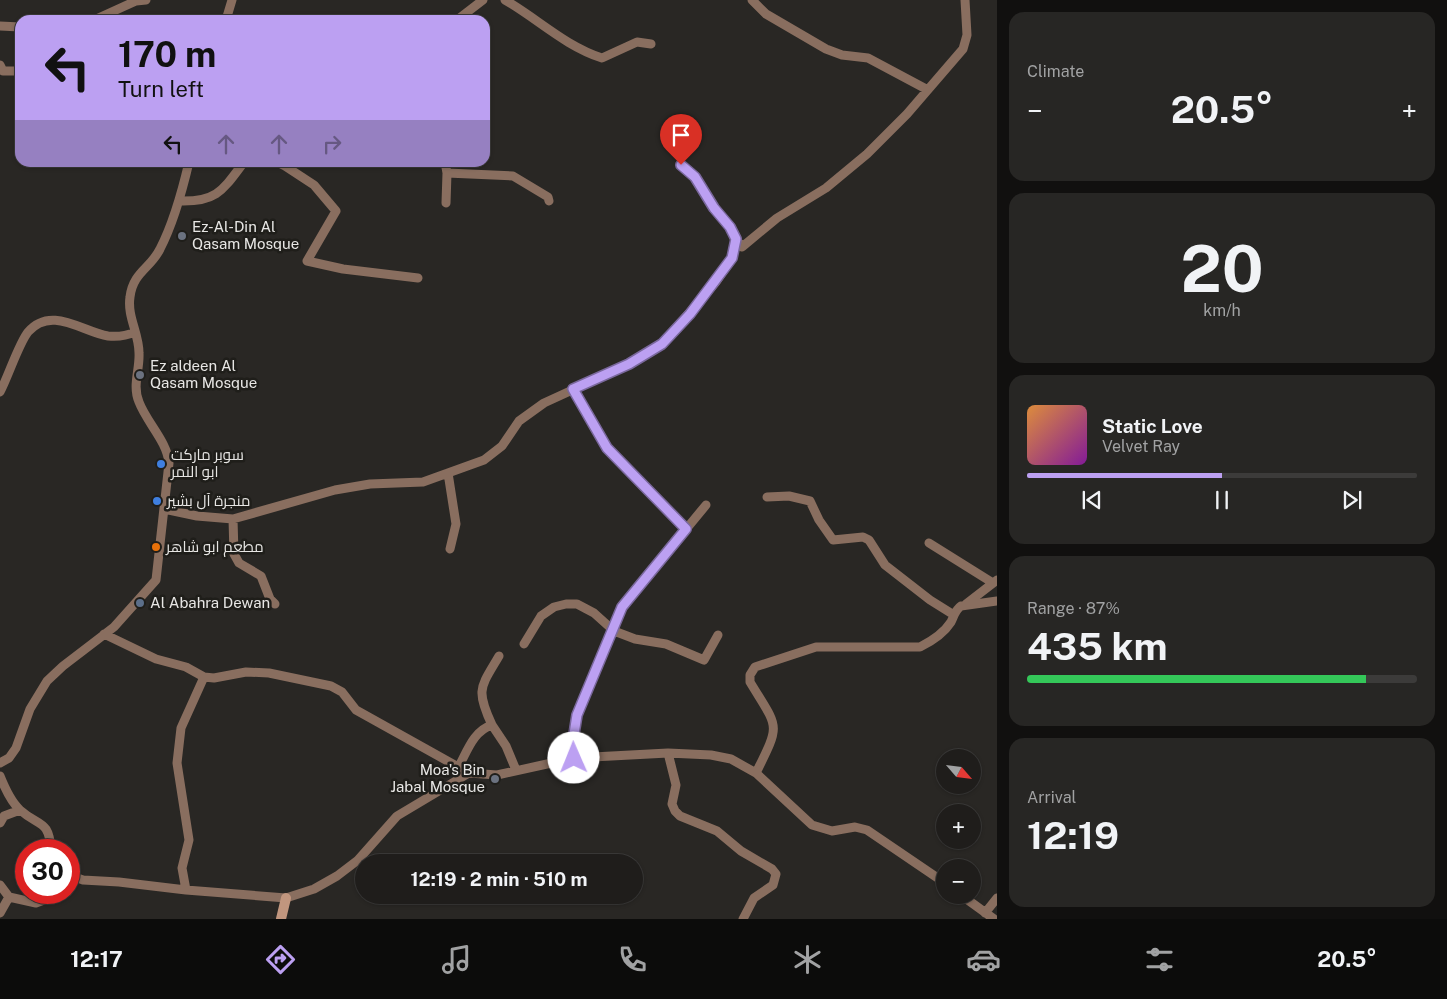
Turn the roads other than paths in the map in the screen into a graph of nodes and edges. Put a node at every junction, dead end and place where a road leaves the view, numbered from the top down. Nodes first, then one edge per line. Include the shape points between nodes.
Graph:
1 (122, 0) edge
2 (146, 0) edge
3 (232, 0) edge
4 (483, 0) edge
5 (505, 0) edge
6 (752, 0) edge
7 (965, 0) edge
8 (118, 9) junction
9 (105, 15) edge
10 (228, 15) edge
11 (464, 15) edge
12 (0, 26) edge
13 (15, 27) edge
14 (651, 44) dead end
15 (0, 64) edge
16 (15, 71) edge
17 (928, 90) junction
18 (681, 165) dead end
19 (189, 167) edge
20 (240, 167) edge
21 (289, 167) edge
22 (446, 167) edge
23 (447, 173) junction
24 (180, 201) junction
25 (549, 201) dead end
26 (446, 203) dead end
27 (736, 239) junction
28 (736, 254) dead end
29 (418, 278) dead end
30 (135, 332) junction
31 (573, 389) junction
32 (0, 392) edge
33 (448, 474) junction
34 (767, 497) dead end
35 (706, 506) dead end
36 (164, 509) junction
37 (233, 519) junction
38 (686, 529) junction
39 (929, 543) dead end
40 (450, 549) dead end
41 (995, 581) edge
42 (997, 601) edge
43 (275, 604) dead end
44 (966, 604) junction
45 (954, 615) junction
46 (614, 631) junction
47 (104, 634) junction
48 (718, 635) dead end
49 (524, 644) dead end
50 (499, 656) dead end
51 (204, 677) junction
52 (492, 725) junction
53 (668, 753) junction
54 (574, 758) junction
55 (0, 764) edge
56 (458, 768) junction
57 (516, 770) junction
58 (469, 773) junction
59 (756, 773) junction
60 (0, 776) edge
61 (20, 810) junction
62 (0, 823) edge
63 (50, 839) edge
64 (936, 877) edge
65 (80, 879) edge
66 (0, 886) edge
67 (186, 890) junction
68 (9, 898) junction
69 (286, 898) junction
70 (997, 898) edge
71 (15, 899) edge
72 (974, 904) edge
73 (985, 912) junction
74 (0, 914) edge
75 (281, 919) edge
76 (743, 919) edge
77 (994, 919) edge

1 - 8 street
2 - 8 street
3 - 10 street
4 - 11 street
5 - 14 street via 567,42 602,58 637,42
6 - 17 street via 766,14 826,49 842,56 868,58
7 - 17 street via 967,35 963,49
8 - 9 street
12 - 13 street
15 - 16 street via 3,71
17 - 27 street via 867,154 826,188 776,218 742,247
18 - 27 street via 695,177
19 - 24 street
20 - 24 street via 217,195 199,201
21 - 29 street via 314,185 336,211 307,261
22 - 23 street
23 - 25 street via 513,176
23 - 26 street
24 - 30 street via 160,249 138,274 131,288 129,304
27 - 28 street
27 - 31 street via 732,258 716,282 662,344 629,364
30 - 32 street via 113,336 66,322 38,324 25,337
30 - 36 street via 139,353 138,400 168,456
31 - 33 street via 544,403 519,421 491,456
31 - 38 street via 607,448
33 - 37 street via 423,482 370,484 335,490
33 - 40 street via 456,524
34 - 45 street via 789,496 810,501 832,540 863,537 869,540 885,564
35 - 38 street
36 - 37 street
36 - 47 street via 156,580
37 - 43 street via 234,554 239,564 261,576
38 - 46 street via 626,600
39 - 41 street
41 - 44 street
42 - 44 street
44 - 45 street
45 - 59 street via 946,628 920,647 816,647 755,667 750,682 775,726 773,738
46 - 48 street via 635,639 666,644 704,660
46 - 49 street via 577,604 566,604 541,616
46 - 54 street via 577,715
47 - 51 street
47 - 55 street via 47,681 30,709 16,748
50 - 52 street via 482,683 482,702
51 - 56 street via 270,673 332,686 342,692 356,710
51 - 67 street via 181,728 177,763 189,840 182,868
52 - 56 street via 476,735
52 - 57 street
53 - 54 street
53 - 59 street via 721,756
53 - 76 street via 676,785 672,804 675,811 717,831 776,874 773,885 754,898
54 - 57 street
56 - 58 street
57 - 58 street via 489,775
58 - 69 street via 397,816 358,860 337,876
59 - 64 street via 812,826 832,831 855,827 867,830
60 - 61 street
61 - 62 street via 4,816
61 - 63 street via 47,828
65 - 67 street
66 - 68 street
67 - 69 street
68 - 71 street
68 - 74 street
69 - 75 street
70 - 73 street
72 - 73 street
73 - 77 street

